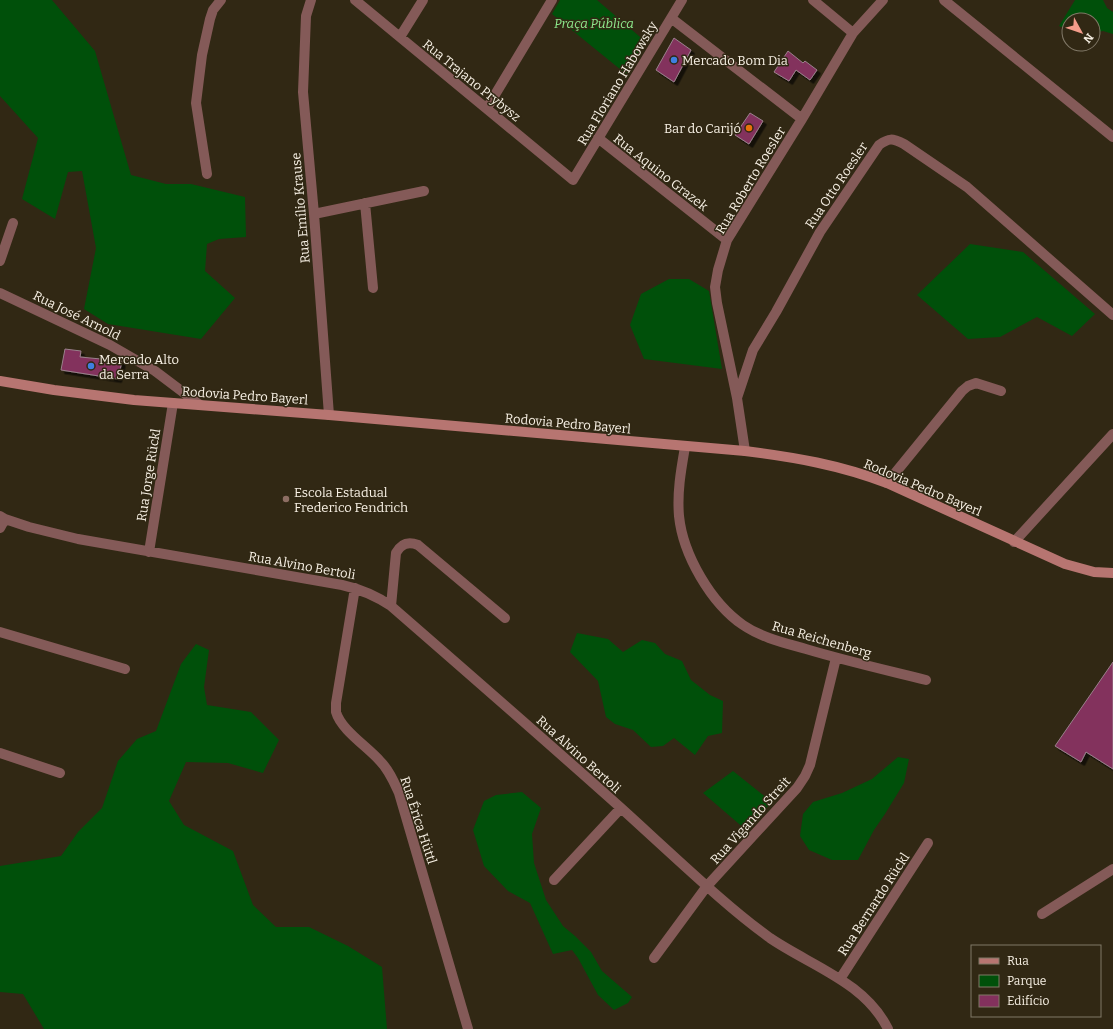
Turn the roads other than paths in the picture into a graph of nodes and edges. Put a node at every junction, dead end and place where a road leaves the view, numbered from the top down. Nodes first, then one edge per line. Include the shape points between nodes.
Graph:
1 (221, 0) edge
2 (311, 0) edge
3 (355, 0) edge
4 (423, 0) edge
5 (552, 0) edge
6 (682, 0) edge
7 (813, 0) edge
8 (883, 0) edge
9 (944, 0) edge
10 (671, 18) junction
11 (853, 33) junction
12 (400, 37) junction
13 (487, 108) junction
14 (802, 120) junction
15 (1113, 136) edge
16 (598, 138) junction
17 (207, 174) dead end
18 (573, 180) joint
19 (424, 191) dead end
20 (365, 203) junction
21 (314, 214) junction
22 (13, 223) dead end
23 (727, 240) junction
24 (0, 261) edge
25 (373, 288) dead end
26 (0, 293) edge
27 (1113, 315) edge
28 (0, 381) edge
29 (1001, 391) dead end
30 (737, 398) junction
31 (174, 403) junction
32 (200, 405) junction
33 (329, 415) junction
34 (1113, 434) edge
35 (685, 447) junction
36 (745, 451) junction
37 (887, 483) junction
38 (2, 521) edge
39 (1014, 542) junction
40 (149, 552) junction
41 (1113, 573) edge
42 (355, 588) junction
43 (391, 606) junction
44 (506, 618) dead end
45 (0, 632) edge
46 (836, 658) junction
47 (124, 669) dead end
48 (926, 680) dead end
49 (0, 753) edge
50 (60, 773) dead end
51 (620, 808) junction
52 (928, 843) dead end
53 (1113, 869) edge
54 (554, 880) dead end
55 (707, 886) junction
56 (1042, 914) dead end
57 (654, 958) dead end
58 (840, 979) junction
59 (468, 1029) edge
60 (888, 1029) edge

1 - 17 street via 210,18 196,104
2 - 21 street, Rua Emílio Krause via 306,16 303,76
3 - 12 street, Rua Trajano Prybysz
4 - 12 street
5 - 13 street
6 - 10 street, Rua Floriano Habowsky
7 - 11 street
8 - 11 street, Rua Roberto Roesler
9 - 15 street
10 - 14 street
10 - 16 street, Rua Floriano Habowsky
11 - 14 street, Rua Roberto Roesler
12 - 13 street, Rua Trajano Prybysz
13 - 18 street, Rua Trajano Prybysz
14 - 23 street, Rua Roberto Roesler
16 - 18 street, Rua Floriano Habowsky
16 - 23 street, Rua Aquino Grazek
19 - 20 street
20 - 21 street
20 - 25 street
21 - 33 street, Rua Emílio Krause
22 - 24 street
23 - 30 street, Rua Roberto Roesler via 715,287
26 - 32 street, Rua José Arnold via 110,345 155,371
27 - 30 street, Rua Otto Roesler via 967,187 904,144 894,139 886,140 879,145 820,232 753,350
28 - 31 main road, Rodovia Pedro Bayerl via 90,396
29 - 37 street via 976,383 968,386
30 - 36 street, Rua Roberto Roesler
31 - 32 main road, Rodovia Pedro Bayerl
31 - 40 street, Rua Jorge Rückl
32 - 33 main road, Rodovia Pedro Bayerl
33 - 35 main road, Rodovia Pedro Bayerl
34 - 39 street
35 - 36 main road, Rodovia Pedro Bayerl
35 - 46 street, Rua Reichenberg via 679,484 679,516 686,549 704,584 730,615 744,626 770,639
36 - 37 main road, Rodovia Pedro Bayerl via 809,460
37 - 39 main road, Rodovia Pedro Bayerl
38 - 40 street, Rua Alvino Bertoli
39 - 41 main road, Rodovia Pedro Bayerl via 1075,568
40 - 42 street, Rua Alvino Bertoli
42 - 43 street, Rua Alvino Bertoli via 368,592
42 - 59 street, Rua Érica Hüttl via 336,712 346,728 390,773 399,793
43 - 44 street via 396,553 399,548 411,542 418,545
43 - 51 street, Rua Alvino Bertoli
45 - 47 street
46 - 48 street, Rua Reichenberg
46 - 55 street, Rua Vigando Streit via 810,765 805,776 797,788
49 - 50 street
51 - 54 street
51 - 55 street, Rua Alvino Bertoli
52 - 58 street, Rua Bernardo Rückl
53 - 56 street
55 - 57 street, Rua Vigando Streit
55 - 58 street, Rua Alvino Bertoli via 771,939
58 - 60 street, Rua Alvino Bertoli via 868,1001

